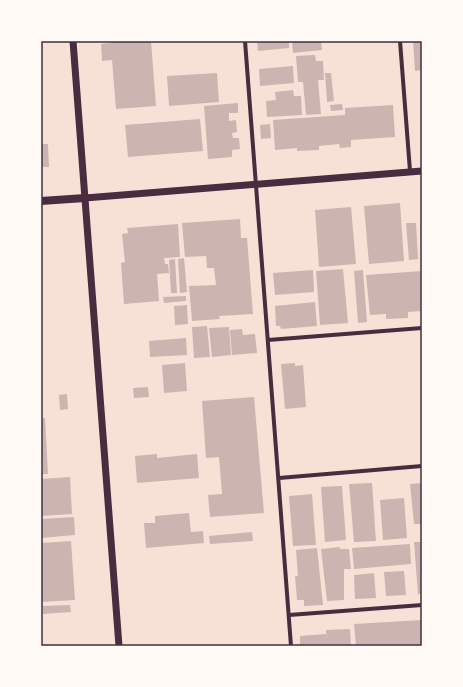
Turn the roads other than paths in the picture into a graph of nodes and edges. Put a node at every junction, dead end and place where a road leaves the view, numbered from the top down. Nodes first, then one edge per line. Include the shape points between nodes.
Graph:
1 (73, 41) edge
2 (246, 41) edge
3 (400, 41) edge
4 (422, 170) edge
5 (410, 172) junction
6 (257, 185) junction
7 (85, 198) junction
8 (41, 201) edge
9 (422, 328) edge
10 (268, 340) junction
11 (422, 466) edge
12 (279, 478) junction
13 (422, 605) edge
14 (289, 615) junction
15 (119, 646) edge
16 (291, 646) edge

1 - 7 street
2 - 6 street
3 - 5 street
4 - 5 street
5 - 6 street
6 - 7 street
6 - 10 street
7 - 8 main road
7 - 15 street
9 - 10 street
10 - 12 street
11 - 12 street
12 - 14 street
13 - 14 street
14 - 16 street

